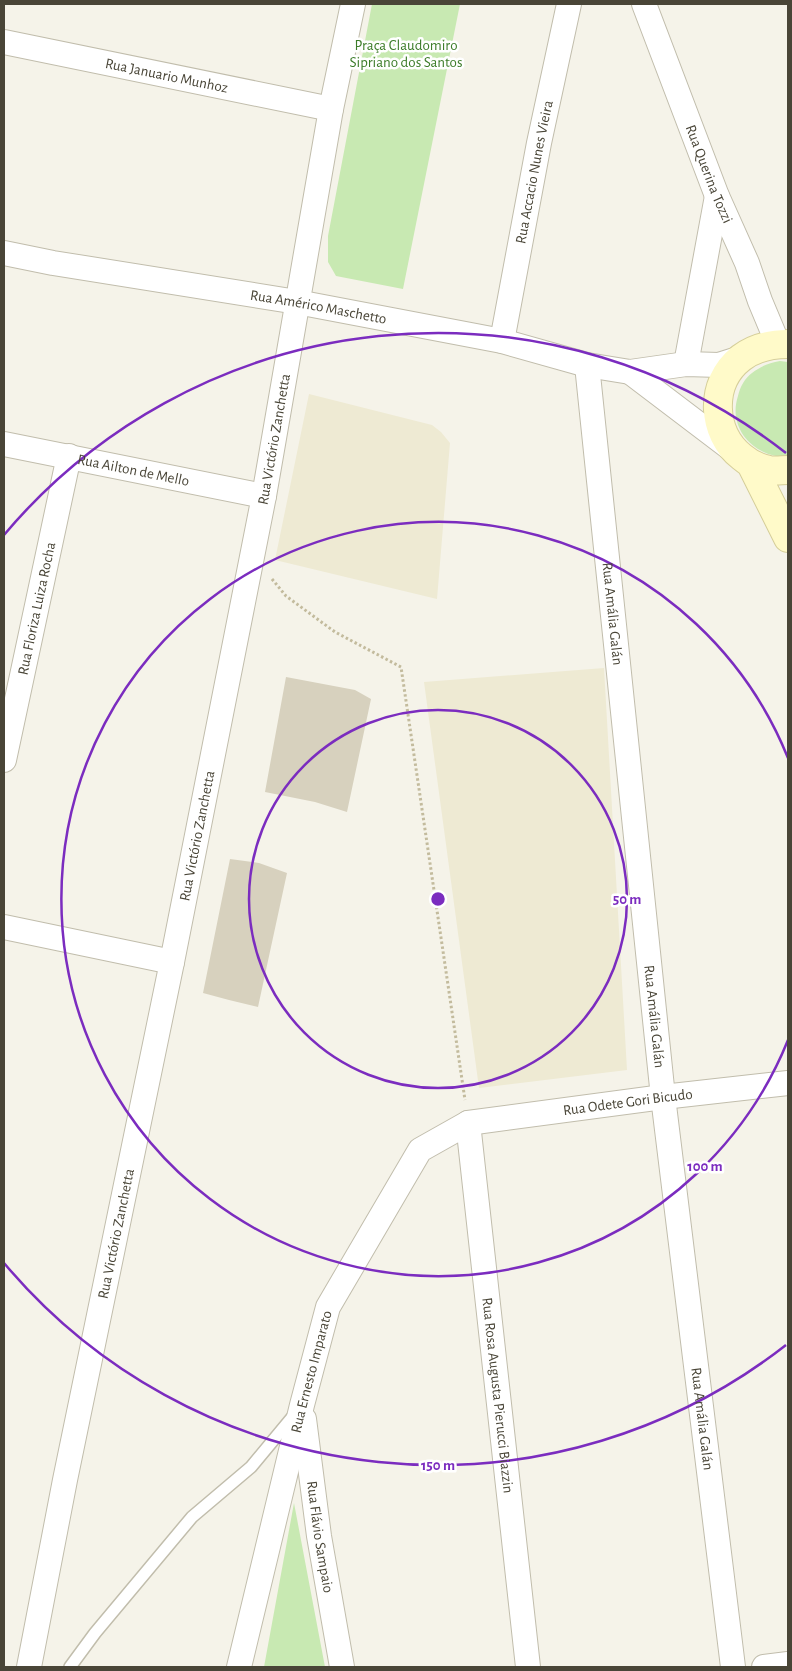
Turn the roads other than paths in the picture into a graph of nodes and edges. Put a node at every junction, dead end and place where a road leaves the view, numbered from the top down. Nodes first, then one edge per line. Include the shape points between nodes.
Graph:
1 (353, 4) edge
2 (569, 4) edge
3 (644, 4) edge
4 (4, 42) edge
5 (330, 109) junction
6 (717, 196) junction
7 (4, 252) edge
8 (297, 302) junction
9 (502, 341) junction
10 (786, 344) edge
11 (741, 358) junction
12 (686, 364) junction
13 (587, 365) junction
14 (630, 372) junction
15 (4, 444) edge
16 (69, 456) junction
17 (743, 458) junction
18 (788, 470) edge
19 (264, 496) junction
20 (788, 538) edge
21 (4, 760) edge
22 (4, 927) edge
23 (172, 962) junction
24 (788, 1083) edge
25 (663, 1097) junction
26 (468, 1123) junction
27 (302, 1404) junction
28 (788, 1664) edge
29 (29, 1667) edge
30 (70, 1667) edge
31 (239, 1667) edge
32 (342, 1667) edge
33 (528, 1667) edge
34 (733, 1667) edge
35 (764, 1667) edge

1 - 5 street, Rua Victório Zanchetta
2 - 9 street, Rua Accacio Nunes Vieira
3 - 6 street, Rua Querina Tozzi
4 - 5 street, Rua Januario Munhoz
5 - 8 street, Rua Victório Zanchetta
6 - 10 street, Rua Querina Tozzi via 760,301
6 - 12 street
7 - 8 street, Rua Américo Maschetto via 53,263
8 - 9 street, Rua Américo Maschetto
8 - 19 street, Rua Victório Zanchetta
9 - 13 street, Rua Américo Maschetto
10 - 11 street via 760,348
11 - 12 street, Rua Américo Maschetto via 719,365
11 - 17 street via 727,374 719,393 717,414 723,434
12 - 14 street, Rua Américo Maschetto
13 - 14 street, Rua Américo Maschetto
13 - 25 street, Rua Amália Galán
14 - 17 street, Rua Américo Maschetto
15 - 16 street, Rua Ailton de Mello
16 - 19 street, Rua Ailton de Mello
16 - 21 street, Rua Floriza Luiza Rocha
17 - 18 street via 770,470
17 - 20 street
19 - 23 street, Rua Victório Zanchetta
22 - 23 street
23 - 29 street, Rua Victório Zanchetta
24 - 25 street, Rua Odete Gori Bicudo
25 - 26 street, Rua Odete Gori Bicudo
25 - 34 street, Rua Amália Galán
26 - 27 street, Rua Ernesto Imparato via 420,1150 410,1166 328,1307
26 - 33 street, Rua Rosa Augusta Pierucci Biazzin
27 - 30 lane via 251,1467 192,1517
27 - 31 street, Rua Ernesto Imparato
27 - 32 street, Rua Flávio Sampaio via 319,1536
28 - 35 street

